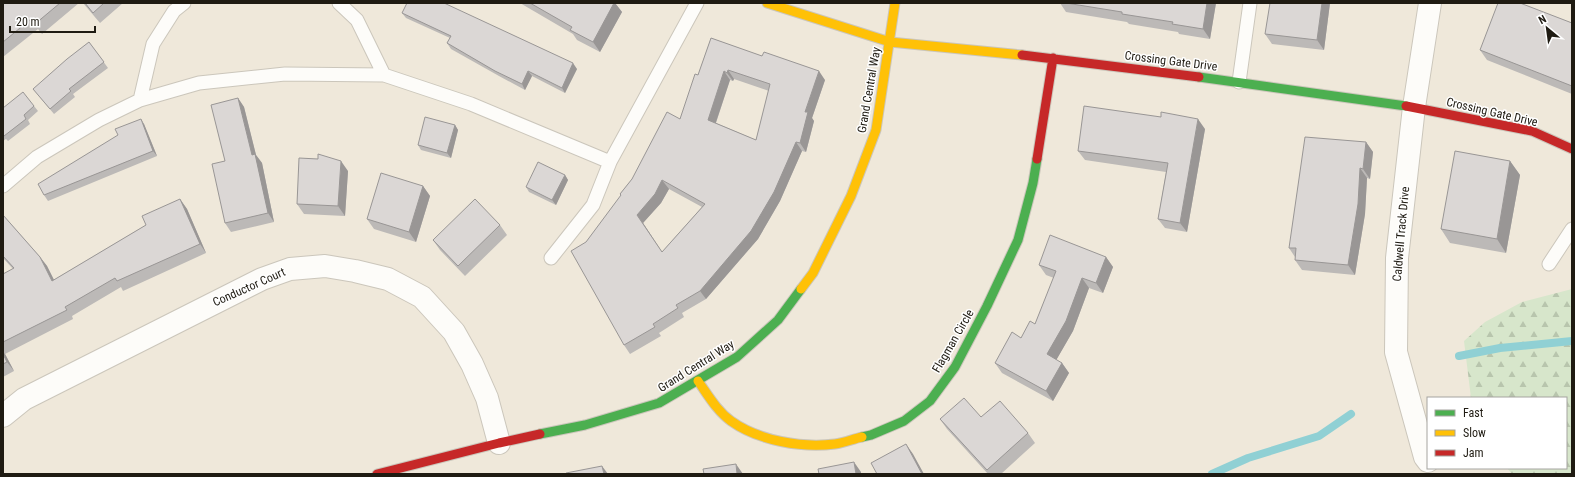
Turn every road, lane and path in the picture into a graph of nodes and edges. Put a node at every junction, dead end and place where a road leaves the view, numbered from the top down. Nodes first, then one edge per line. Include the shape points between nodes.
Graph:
1 (184, 3) edge
2 (339, 3) edge
3 (697, 3) edge
4 (767, 3) edge
5 (895, 3) edge
6 (1250, 3) edge
7 (1430, 3) edge
8 (890, 42) junction
9 (1053, 58) junction
10 (384, 75) junction
11 (1239, 82) junction
12 (140, 100) junction
13 (1414, 107) junction
14 (1572, 149) edge
15 (610, 162) junction
16 (3, 186) edge
17 (1572, 229) edge
18 (551, 258) dead end
19 (1549, 264) dead end
20 (698, 380) junction
21 (3, 416) edge
22 (499, 443) junction
23 (1427, 460) edge
24 (376, 474) edge

1 - 12 lane via 174,11 153,44
2 - 10 lane via 357,20
3 - 15 lane
4 - 8 street, Crossing Gate Drive
5 - 8 street, Grand Central Way
6 - 11 lane
7 - 13 street, Caldwell Track Drive
8 - 9 street, Crossing Gate Drive
8 - 20 street, Grand Central Way via 876,130 851,196 813,273 778,320 737,356
9 - 11 street, Crossing Gate Drive
9 - 20 street, Flagman Circle via 1033,183 1018,240 955,367 930,401 904,420 871,435 834,444 781,442 754,434 731,421 719,410
10 - 12 lane via 285,74 199,83
10 - 15 lane via 471,104
11 - 13 street, Crossing Gate Drive
12 - 16 lane via 99,120 38,157
13 - 14 street, Crossing Gate Drive via 1532,131
13 - 23 street, Caldwell Track Drive via 1396,258 1396,352
15 - 18 lane via 593,205
17 - 19 lane
20 - 22 street, Grand Central Way via 659,403 585,425
21 - 22 street, Conductor Court via 37,392 262,279 290,269 326,266 388,279 422,297 454,332 472,364 486,398
22 - 24 street, Grand Central Way

